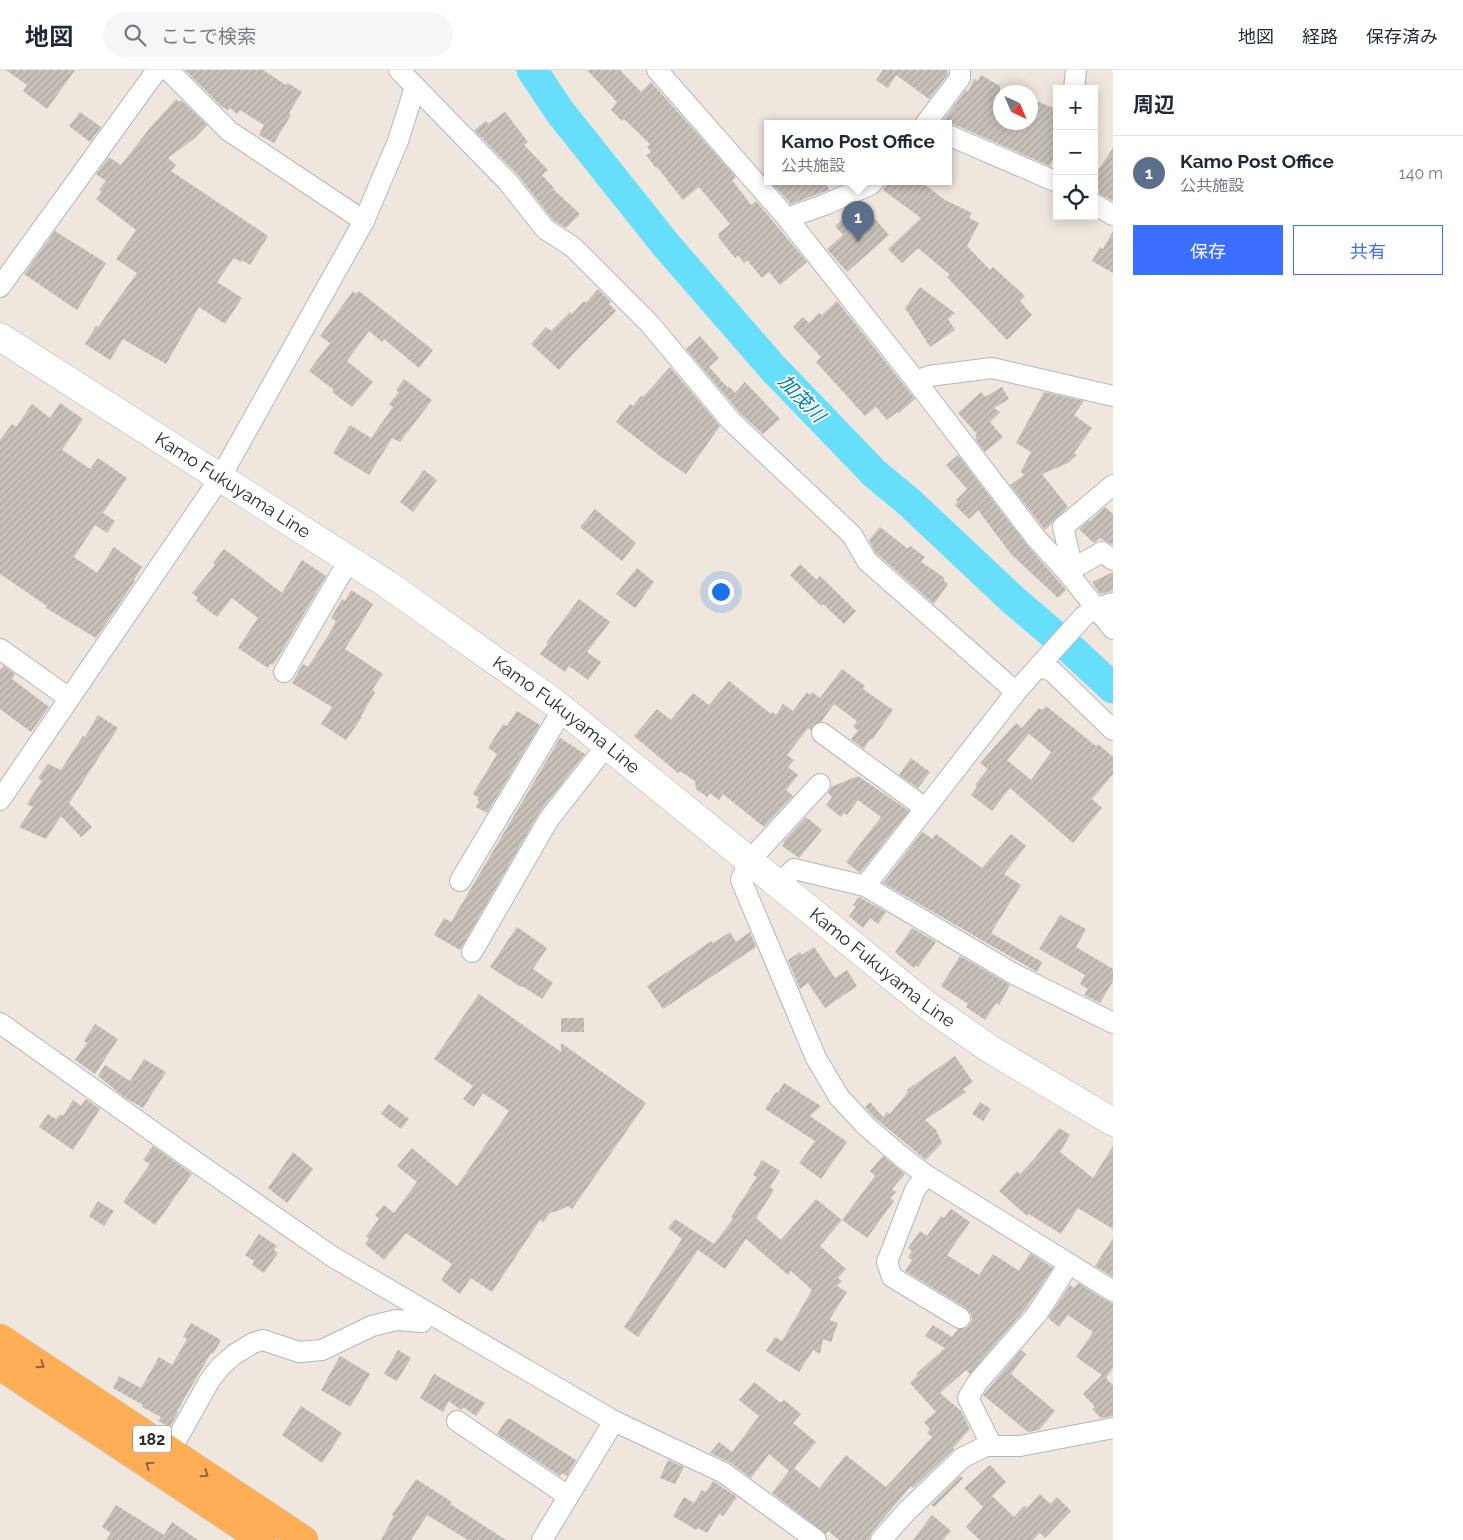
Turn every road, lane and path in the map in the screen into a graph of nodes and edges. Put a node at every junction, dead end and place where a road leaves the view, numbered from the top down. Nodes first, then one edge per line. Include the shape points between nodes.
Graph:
1 (157, 70) edge
2 (168, 70) edge
3 (399, 70) edge
4 (658, 70) edge
5 (960, 70) edge
6 (1076, 70) edge
7 (1074, 85) edge
8 (415, 87) junction
9 (928, 120) edge
10 (952, 137) edge
11 (1053, 176) edge
12 (870, 185) edge
13 (1098, 206) edge
14 (1113, 215) edge
15 (787, 218) junction
16 (364, 221) junction
17 (0, 287) edge
18 (0, 337) edge
19 (916, 381) junction
20 (1113, 396) edge
21 (220, 478) junction
22 (1113, 485) edge
23 (349, 560) junction
24 (1113, 560) edge
25 (1067, 572) junction
26 (1097, 609) edge
27 (1113, 629) edge
28 (0, 649) edge
29 (1041, 664) junction
30 (284, 672) dead end
31 (1016, 692) junction
32 (69, 698) junction
33 (562, 709) junction
34 (1113, 730) edge
35 (822, 733) dead end
36 (607, 746) junction
37 (820, 784) dead end
38 (0, 800) edge
39 (925, 808) junction
40 (749, 861) junction
41 (460, 881) dead end
42 (778, 885) junction
43 (865, 886) junction
44 (472, 952) dead end
45 (0, 1023) edge
46 (1113, 1023) edge
47 (1113, 1122) edge
48 (926, 1175) junction
49 (1069, 1264) junction
50 (1113, 1291) edge
51 (428, 1313) junction
52 (960, 1318) dead end
53 (0, 1338) edge
54 (0, 1366) edge
55 (457, 1421) dead end
56 (614, 1421) junction
57 (1113, 1428) edge
58 (986, 1446) junction
59 (170, 1451) junction
60 (568, 1496) junction
61 (262, 1540) edge
62 (304, 1540) edge
63 (542, 1540) edge
64 (816, 1540) edge
65 (881, 1540) edge

1 - 17 street
2 - 16 street via 229,131
3 - 8 street
4 - 15 street
5 - 9 street via 960,78
6 - 7 street
8 - 16 street via 398,141
8 - 31 street via 508,182 545,229 573,247 649,323 731,421 852,535 867,561
10 - 11 street
12 - 15 street
13 - 14 street
15 - 19 street
16 - 21 street
18 - 21 main road, Kamo Fukuyama Line
19 - 20 street via 929,376 992,368
19 - 25 street via 1036,538
21 - 23 main road, Kamo Fukuyama Line
21 - 32 street
22 - 25 street via 1063,527 1071,561
23 - 30 street
23 - 33 main road, Kamo Fukuyama Line
24 - 25 street via 1102,552
25 - 26 street
26 - 27 street
26 - 29 street
28 - 32 street
29 - 31 street
29 - 34 street
31 - 39 street
32 - 38 street
33 - 36 main road, Kamo Fukuyama Line
33 - 41 street
35 - 39 street
36 - 40 main road, Kamo Fukuyama Line
36 - 44 street via 549,819
37 - 40 street
39 - 43 street
40 - 42 main road, Kamo Fukuyama Line
40 - 48 street via 741,880 821,1066 839,1098 866,1126
42 - 43 street via 794,869
42 - 47 main road, Kamo Fukuyama Line via 928,1006 990,1049
43 - 46 street via 1014,974
45 - 51 street via 333,1257
48 - 49 street
48 - 52 street via 914,1190 887,1262 892,1277
49 - 50 street
49 - 58 street via 1037,1314 977,1383 968,1398 988,1438
51 - 56 street
51 - 59 street via 422,1322 396,1320 372,1326 322,1350 298,1352 263,1340 253,1343 221,1366 210,1380
53 -> 59 highway, 182
61 -> 54 highway, 182
55 - 60 street
56 - 60 street
56 - 64 street via 724,1473
57 - 58 street via 1020,1446
58 - 65 street via 962,1458
59 -> 62 highway, 182
60 - 63 street

